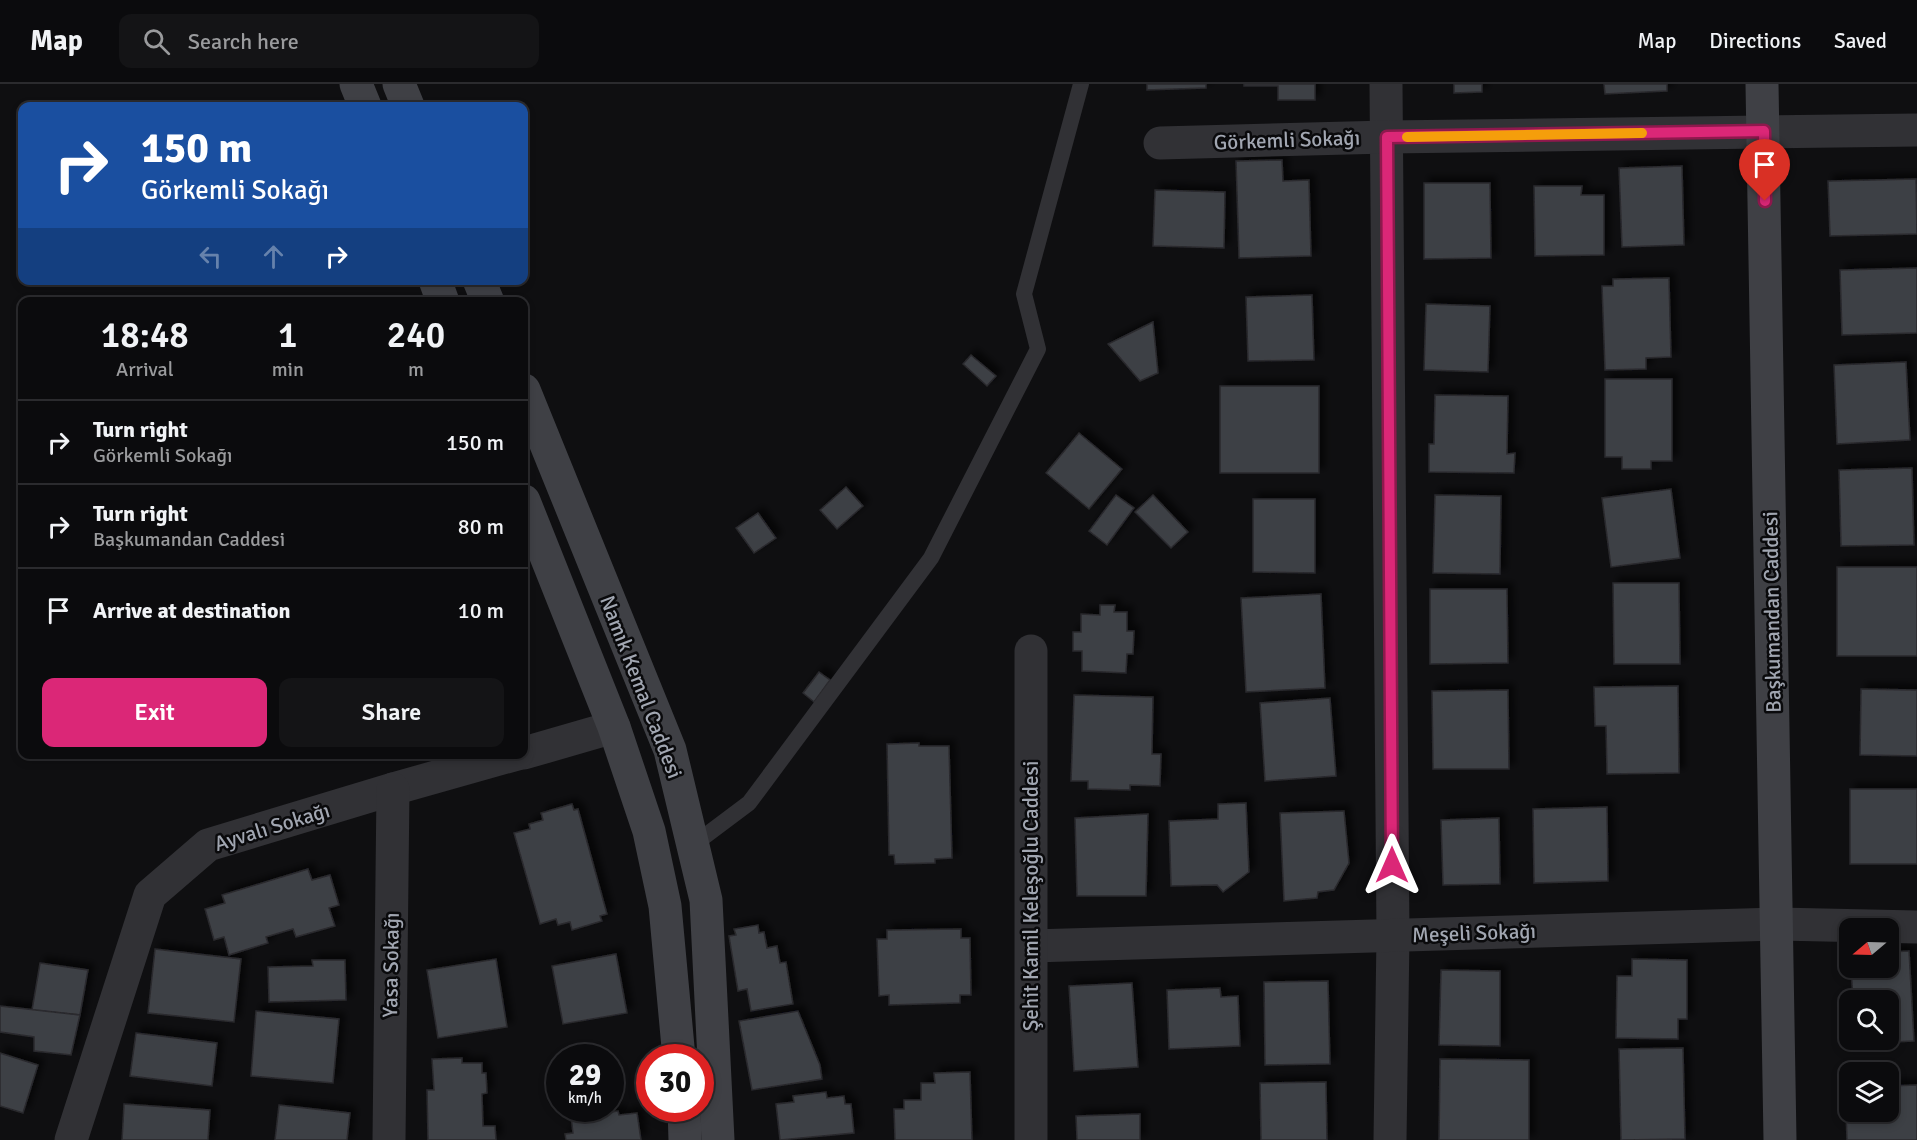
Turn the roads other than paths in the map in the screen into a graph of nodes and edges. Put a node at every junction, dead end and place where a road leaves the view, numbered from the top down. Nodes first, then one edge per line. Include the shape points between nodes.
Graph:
1 (356, 84) edge
2 (399, 84) edge
3 (1081, 84) edge
4 (1386, 84) edge
5 (1762, 84) edge
6 (363, 102) edge
7 (406, 102) edge
8 (1917, 130) edge
9 (1764, 131) junction
10 (1387, 137) junction
11 (1160, 144) dead end
12 (528, 400) edge
13 (528, 511) edge
14 (1031, 651) dead end
15 (614, 727) junction
16 (528, 752) edge
17 (499, 759) edge
18 (393, 789) junction
19 (693, 845) junction
20 (1777, 924) junction
21 (1917, 927) edge
22 (1393, 936) junction
23 (1032, 946) junction
24 (678, 1044) edge
25 (685, 1122) edge
26 (71, 1140) edge
27 (389, 1140) edge
28 (686, 1140) edge
29 (718, 1140) edge
30 (1031, 1140) edge
31 (1390, 1140) edge
32 (1780, 1140) edge

1 - 6 street
2 - 7 street
3 - 19 lane via 1024,294 1038,349 931,558 749,803
4 - 10 street
5 - 9 street, Başkumandan Caddesi
8 - 9 street, Görkemli Sokağı
9 - 10 street, Görkemli Sokağı
9 - 20 street, Başkumandan Caddesi
10 - 11 street, Görkemli Sokağı
10 - 22 street
12 - 19 street, Namık Kemal Caddesi via 670,750
13 - 15 street, Namık Kemal Caddesi
14 - 23 street, Şehit Kamil Keleşoğlu Caddesi
15 - 16 street
15 - 24 street, Namık Kemal Caddesi via 649,831 665,906
17 - 18 street, Ayvalı Sokağı
18 - 26 street, Ayvalı Sokağı via 208,845 150,895
18 - 27 street, Yasa Sokağı
19 - 29 street, Namık Kemal Caddesi via 706,900
20 - 21 street, Meşeli Sokağı
20 - 22 street, Meşeli Sokağı
20 - 32 street, Başkumandan Caddesi
22 - 23 street, Meşeli Sokağı
22 - 31 street
23 - 30 street, Şehit Kamil Keleşoğlu Caddesi
25 - 28 street

